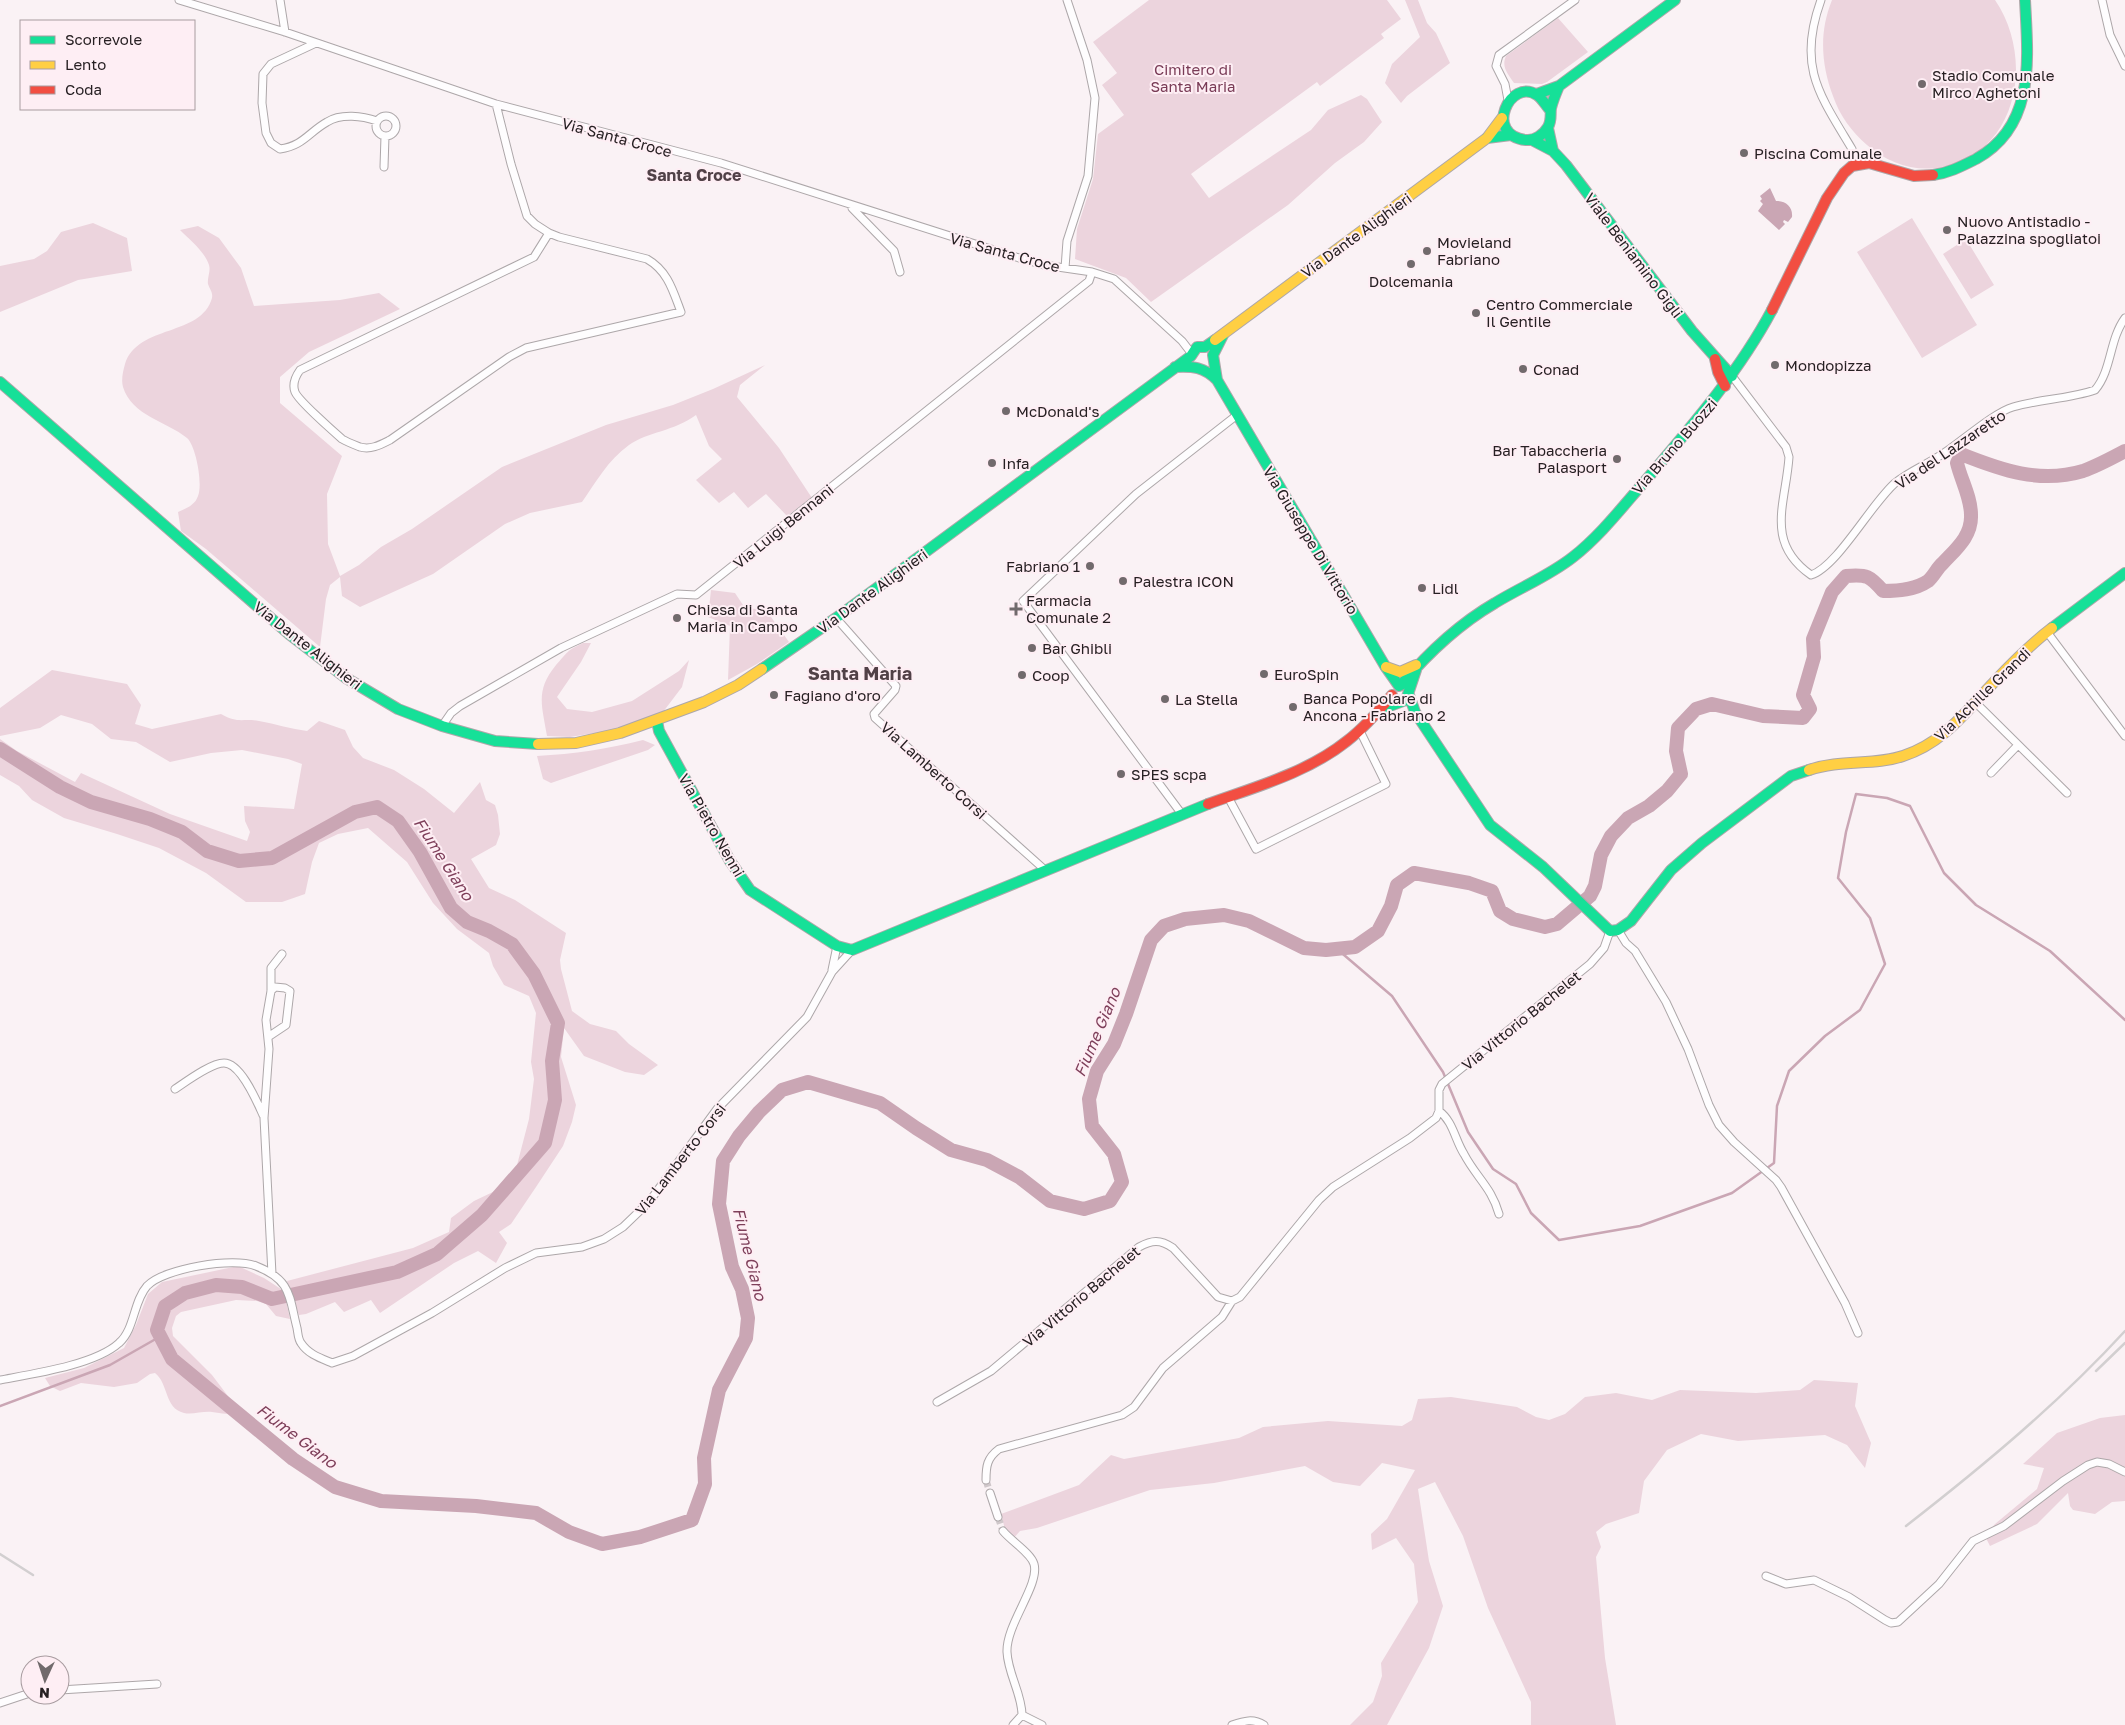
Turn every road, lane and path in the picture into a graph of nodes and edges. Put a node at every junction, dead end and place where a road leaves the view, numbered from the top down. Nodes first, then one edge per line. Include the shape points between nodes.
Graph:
1 (178, 0) edge
2 (280, 0) edge
3 (1067, 0) edge
4 (1575, 0) edge
5 (1675, 0) edge
6 (1821, 0) edge
7 (2102, 0) edge
8 (2025, 1) edge
9 (285, 32) junction
10 (316, 43) junction
11 (2125, 66) edge
12 (1505, 84) junction
13 (1559, 86) junction
14 (1518, 93) junction
15 (1537, 94) junction
16 (1508, 100) junction
17 (496, 104) junction
18 (510, 108) junction
19 (1550, 110) junction
20 (500, 118) junction
21 (1502, 118) junction
22 (377, 121) junction
23 (1548, 128) junction
24 (1511, 134) junction
25 (385, 136) junction
26 (1487, 138) junction
27 (1532, 140) junction
28 (1852, 149) dead end
29 (1553, 151) junction
30 (384, 167) dead end
31 (849, 205) junction
32 (549, 234) junction
33 (1065, 268) junction
34 (900, 272) dead end
35 (1092, 272) junction
36 (2125, 318) edge
37 (1225, 332) junction
38 (1196, 351) junction
39 (1213, 357) junction
40 (1715, 359) junction
41 (1174, 367) junction
42 (1199, 367) junction
43 (1732, 376) junction
44 (1217, 380) junction
45 (0, 382) edge
46 (1725, 386) junction
47 (1237, 415) junction
48 (2125, 573) edge
49 (836, 618) junction
50 (2047, 632) junction
51 (1417, 664) junction
52 (1385, 666) junction
53 (1396, 689) junction
54 (1406, 698) junction
55 (1974, 702) junction
56 (1381, 710) junction
57 (656, 721) junction
58 (442, 726) junction
59 (1360, 731) junction
60 (2125, 736) edge
61 (2018, 746) junction
62 (1991, 773) dead end
63 (2067, 793) dead end
64 (1228, 797) junction
65 (1181, 814) junction
66 (1045, 870) junction
67 (1614, 930) junction
68 (837, 946) junction
69 (852, 950) junction
70 (282, 954) dead end
71 (832, 972) junction
72 (271, 991) junction
73 (268, 1037) junction
74 (175, 1088) dead end
75 (1439, 1111) junction
76 (264, 1118) junction
77 (1499, 1214) dead end
78 (272, 1274) junction
79 (1232, 1301) junction
80 (1858, 1333) dead end
81 (0, 1380) edge
82 (937, 1402) dead end
83 (2125, 1472) edge
84 (986, 1480) tunnel mouth
85 (990, 1493) tunnel mouth
86 (998, 1517) tunnel mouth
87 (1003, 1530) tunnel mouth
88 (1766, 1576) dead end
89 (157, 1684) dead end
90 (70, 1689) edge
91 (20, 1696) edge
92 (0, 1703) edge
93 (1022, 1715) junction
94 (1013, 1725) edge
95 (1042, 1725) edge
96 (1232, 1725) edge
97 (1264, 1725) edge

1 - 9 street, Via Santa Croce
2 - 9 street
3 - 33 street via 1088,60 1095,98 1088,176 1067,241
4 - 12 street via 1499,55 1496,66
5 - 13 main road
6 - 28 street via 1813,24 1810,55 1818,88
7 - 11 street via 2110,35
8 - 43 main road, Via Bruno Buozzi via 2025,79 2014,120 2001,141 1958,170 1944,174 1917,176 1869,162 1857,163 1846,171 1828,196 1764,324
9 - 10 street, Via Santa Croce
10 - 17 street, Via Santa Croce
10 - 22 street via 271,64 263,74 262,103 266,134 271,143 280,149 288,148 304,141 328,121 345,116
12 - 14 street
12 - 16 street
13 - 15 main road
13 - 19 main road
14 - 15 main road
14 - 16 main road
15 - 19 main road via 1544,98
16 - 21 main road, Via Dante Alighieri
17 - 18 street, Via Santa Croce
17 - 20 street
18 - 20 street
18 - 31 street, Via Santa Croce via 721,163
19 - 23 main road
20 - 32 street via 527,216
21 - 24 main road
21 - 26 main road, Via Dante Alighieri
22 - 25 street via 377,131
22 - 25 street via 385,116 395,123 394,132
23 - 27 main road
23 - 29 main road, Viale Beniamino Gigli
24 - 26 main road, Via Dante Alighieri
24 - 27 main road, Via Dante Alighieri via 1522,140
25 - 30 street
26 - 37 main road, Via Dante Alighieri
27 - 29 main road, Viale Beniamino Gigli
29 - 40 main road, Viale Beniamino Gigli
31 - 33 street, Via Santa Croce via 1016,258
31 - 34 street via 894,250
32 - 32 street via 654,263 668,280 681,312 526,348 379,446 360,447 344,440 297,396 294,385 300,370 534,257
33 - 35 street, Via Santa Croce
35 - 38 street, Via Santa Croce via 1124,286
35 - 58 street, Via Luigi Bennani via 1089,281 696,595 677,594 561,648 460,706
36 - 43 street, Via del Lazzaretto via 2112,343 2103,381 2096,390 2012,407 1982,425 1896,482 1832,560 1811,575 1794,559 1781,536 1789,457 1786,447
37 - 38 main road, Via Dante Alighieri
37 - 39 main road, Via Dante Alighieri
38 - 39 main road via 1212,351
38 - 41 main road, Via Dante Alighieri
38 - 42 main road
39 - 42 main road, Via Dante Alighieri via 1209,366
39 - 44 main road, Via Giuseppe Di Vittorio
40 - 43 main road, Viale Beniamino Gigli
40 - 46 main road, Viale Beniamino Gigli
41 - 42 main road
41 - 49 main road, Via Dante Alighieri
42 - 44 main road, Via Giuseppe Di Vittorio
43 - 46 main road, Via Bruno Buozzi
44 - 47 main road, Via Giuseppe Di Vittorio
45 - 58 main road, Via Dante Alighieri via 289,634 346,678 398,709
46 - 51 main road, Via Bruno Buozzi via 1576,555 1483,610
47 - 52 main road, Via Giuseppe Di Vittorio
47 - 65 street via 1136,494 1023,601
48 - 50 main road, Via Achille Grandi
49 - 57 main road, Via Dante Alighieri via 738,685
49 - 66 street, Via Lamberto Corsi via 896,686 874,714 875,718
50 - 55 main road, Via Achille Grandi
50 - 60 street
51 - 52 main road, Via Bruno Buozzi via 1400,672
51 - 53 main road, Via Bruno Buozzi
51 - 54 main road
52 - 53 main road, Via Giuseppe Di Vittorio
53 - 54 main road, Via Giuseppe Di Vittorio via 1408,689
53 - 54 main road, Via Giuseppe Di Vittorio via 1394,700
53 - 56 main road, Via Lamberto Corsi
54 - 56 main road, Via Lamberto Corsi
54 - 67 main road, Via Giuseppe Di Vittorio via 1490,825 1543,867 1590,913
55 - 61 street
55 - 67 main road, Via Achille Grandi via 1933,743 1902,757 1841,762 1791,776 1671,870 1631,921
56 - 59 main road, Via Lamberto Corsi
57 - 58 main road, Via Dante Alighieri via 576,742 533,744 495,741
57 - 68 main road, Via Pietro Nenni via 730,861 750,890
59 - 64 main road, Via Lamberto Corsi via 1344,745 1300,771
59 - 64 street via 1386,784 1256,849
61 - 62 street
61 - 63 street
64 - 65 main road, Via Lamberto Corsi
65 - 66 main road, Via Lamberto Corsi
66 - 69 main road, Via Lamberto Corsi
67 - 75 street, Via Vittorio Bachelet via 1590,964 1442,1084 1438,1096
67 - 80 street via 1634,951 1666,1002 1719,1125 1776,1180
68 - 69 main road
68 - 71 street, Via Lamberto Corsi
69 - 71 street, Via Lamberto Corsi
70 - 72 street via 271,968
71 - 78 street, Via Lamberto Corsi via 807,1017 717,1109 649,1202 623,1227 604,1239 582,1247 536,1253 353,1356 332,1363 314,1356 300,1342 288,1290
72 - 73 street via 266,1020
72 - 73 street via 275,987 290,991 286,1025
73 - 76 street
74 - 76 street via 208,1069 224,1063 231,1065 253,1092
75 - 77 street via 1446,1116 1464,1155 1490,1190
75 - 79 street via 1436,1118 1410,1138 1333,1186 1240,1297
76 - 78 street
78 - 81 street via 238,1262 158,1277 140,1298 129,1330 120,1343 105,1353
79 - 82 street, Via Vittorio Bachelet via 1218,1297 1165,1242 1149,1242 992,1371
79 - 84 street via 1222,1317 1163,1368 1134,1406 1122,1415 998,1449 986,1465
83 - 88 street via 2097,1462 2063,1481 2004,1526 1973,1541 1939,1584 1898,1622 1885,1620 1849,1596 1814,1580 1786,1584
85 - 86 street
87 - 93 street via 1034,1564 1034,1576 1010,1631 1007,1650
89 - 90 street
91 - 92 street
93 - 94 street
93 - 95 street
96 - 97 street via 1247,1720

